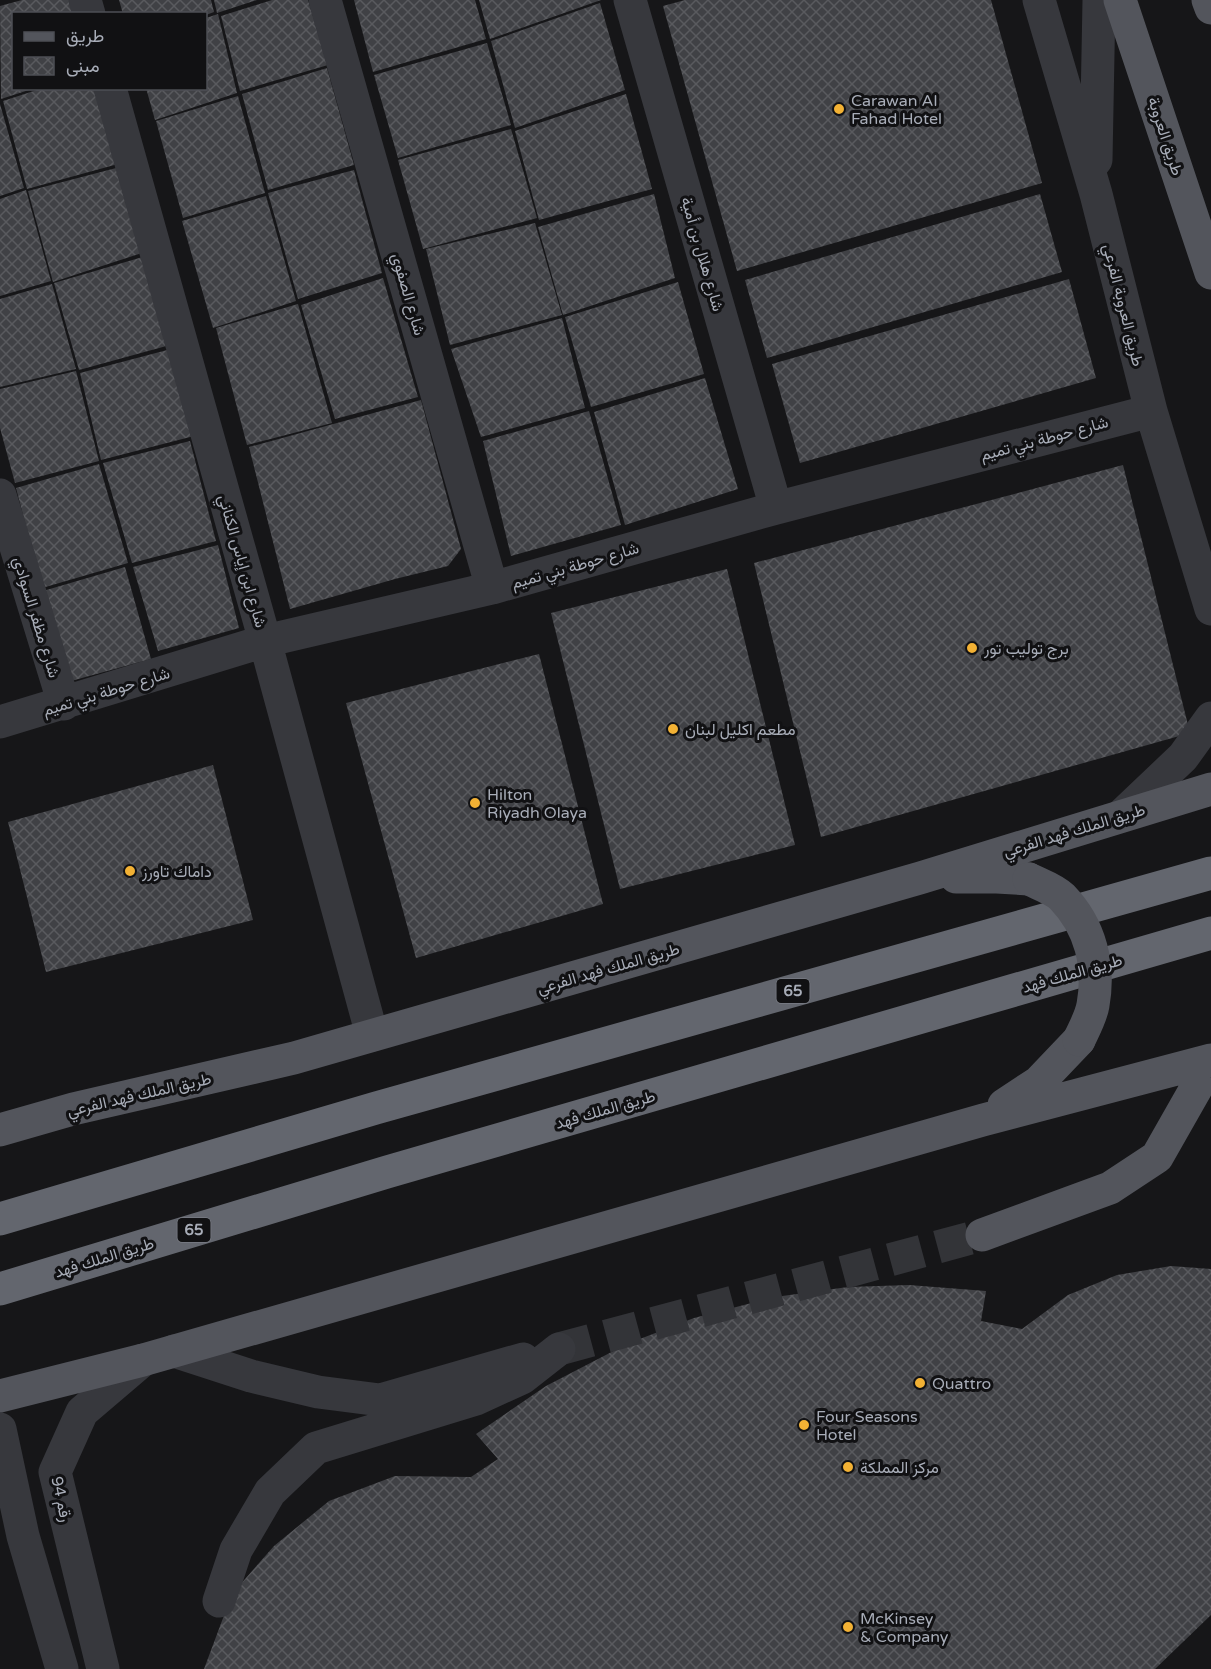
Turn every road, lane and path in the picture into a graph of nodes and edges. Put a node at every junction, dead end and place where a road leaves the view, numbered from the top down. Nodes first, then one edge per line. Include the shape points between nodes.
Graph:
1 (325, 0) edge
2 (630, 0) edge
3 (1039, 0) edge
4 (1099, 0) edge
5 (1120, 0) edge
6 (1208, 0) edge
7 (1211, 8) edge
8 (111, 90) edge
9 (1096, 194) junction
10 (1211, 273) edge
11 (1151, 411) junction
12 (0, 495) edge
13 (776, 508) junction
14 (492, 588) junction
15 (1211, 609) edge
16 (265, 641) junction
17 (64, 704) junction
18 (1211, 718) edge
19 (0, 722) edge
20 (1211, 789) edge
21 (1122, 815) junction
22 (1211, 873) edge
23 (920, 878) junction
24 (1211, 933) edge
25 (372, 1035) junction
26 (1211, 1061) edge
27 (983, 1120) junction
28 (0, 1130) edge
29 (0, 1220) edge
30 (982, 1235) tunnel mouth
31 (0, 1289) edge
32 (174, 1351) junction
33 (143, 1360) junction
34 (0, 1396) edge
35 (0, 1429) edge
36 (23, 1536) junction
37 (219, 1601) dead end
38 (62, 1669) edge
39 (93, 1669) edge
40 (103, 1669) edge

1 - 14 street, شارع الصفوي
2 - 13 street, شارع هلال بن أمية
3 - 9 street, طريق العروبة الفرعي
4 - 9 street
5 - 10 main road, طريق العروبة
6 - 7 main road
8 - 16 street, شارع ابن إياس الكناني
9 - 11 street, طريق العروبة الفرعي
11 - 13 street, شارع حوطة بني تميم
11 - 15 street, طريق العروبة الفرعي
12 - 17 street, شارع مظفر السوادي
13 - 14 street, شارع حوطة بني تميم
14 - 16 street, شارع حوطة بني تميم
16 - 17 street, شارع حوطة بني تميم
16 - 25 street, شارع ابن إياس الكناني
17 - 19 street, شارع حوطة بني تميم
18 - 21 street via 1183,757
20 - 21 main road, طريق الملك فهد الفرعي
21 - 23 main road, طريق الملك فهد الفرعي
22 - 29 highway, 65 via 376,1108
23 - 25 main road, طريق الملك فهد الفرعي
23 - 27 main road, bridge via 1029,879 1060,896 1091,943 1096,974 1093,1008 1079,1040 1039,1082
24 - 31 highway, طريق الملك فهد / 65 via 387,1172
25 - 28 main road, طريق الملك فهد الفرعي
26 - 27 main road
26 - 30 main road via 1157,1157 1110,1188
27 - 32 main road
32 - 33 main road
32 - 37 street via 296,1387 380,1400 559,1349 522,1378 476,1399 316,1448 270,1491 236,1550
33 - 34 main road
33 - 40 street, رقم 94 via 82,1412 55,1472
35 - 36 street
36 - 38 street
36 - 39 street via 49,1565 80,1659

